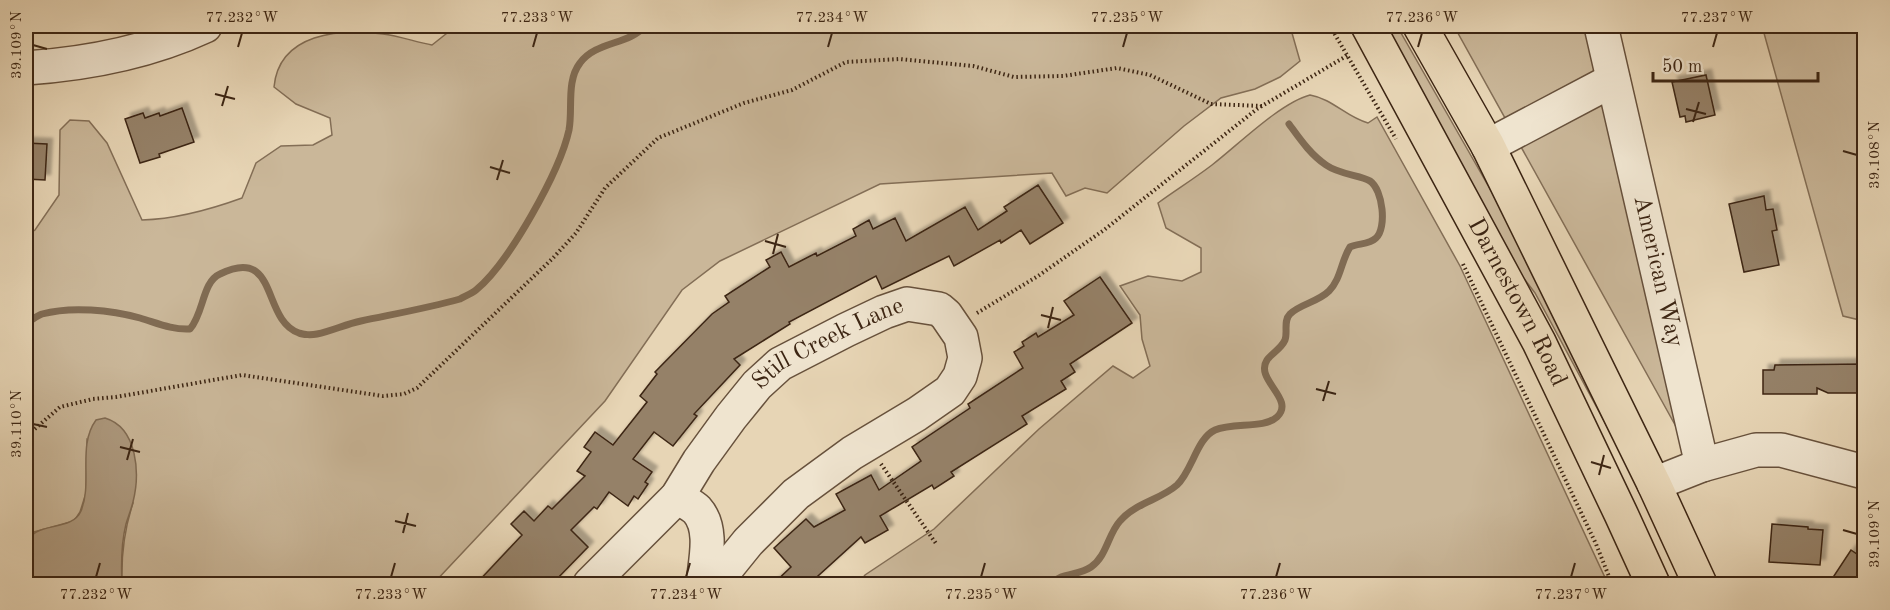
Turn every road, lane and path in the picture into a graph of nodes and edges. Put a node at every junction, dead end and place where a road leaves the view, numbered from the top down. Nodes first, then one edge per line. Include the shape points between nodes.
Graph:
1 (205, 26) edge
2 (1330, 26) edge
3 (1368, 26) edge
4 (1420, 26) edge
5 (1601, 26) edge
6 (1349, 58) junction
7 (26, 68) edge
8 (1613, 80) junction
9 (1396, 140) dead end
10 (1488, 146) junction
11 (1460, 258) dead end
12 (26, 439) edge
13 (867, 444) junction
14 (1702, 465) junction
15 (1864, 472) edge
16 (1654, 484) junction
17 (677, 497) junction
18 (937, 545) dead end
19 (590, 585) edge
20 (704, 585) edge
21 (714, 585) edge
22 (1612, 585) edge
23 (1653, 585) edge
24 (1700, 585) edge

1 - 7 street via 151,46 98,59
2 - 6 path
3 - 23 main road, Darnestown Road via 1539,342
4 - 10 main road, Darnestown Road
5 - 8 street, American Way
6 - 9 path
6 - 12 path via 1262,106 1211,104 1150,75 1117,68 1062,76 1014,77 973,66 899,59 846,62 792,90 744,102 658,138 604,188 576,233 553,258 417,388 404,394 383,396 242,375 225,377 60,407
8 - 10 street
8 - 14 street, American Way
10 - 16 main road, Darnestown Road
11 - 22 path
13 - 17 street, Still Creek Lane via 950,391 960,376 965,358 961,337 939,309 907,304 780,364 731,417
13 - 18 path
13 - 21 street, Still Creek Lane via 796,494 748,542
14 - 15 street via 1756,450 1781,450
14 - 16 street
16 - 24 main road, Darnestown Road
17 - 19 street, Still Creek Lane
17 - 20 street via 696,510 705,525

